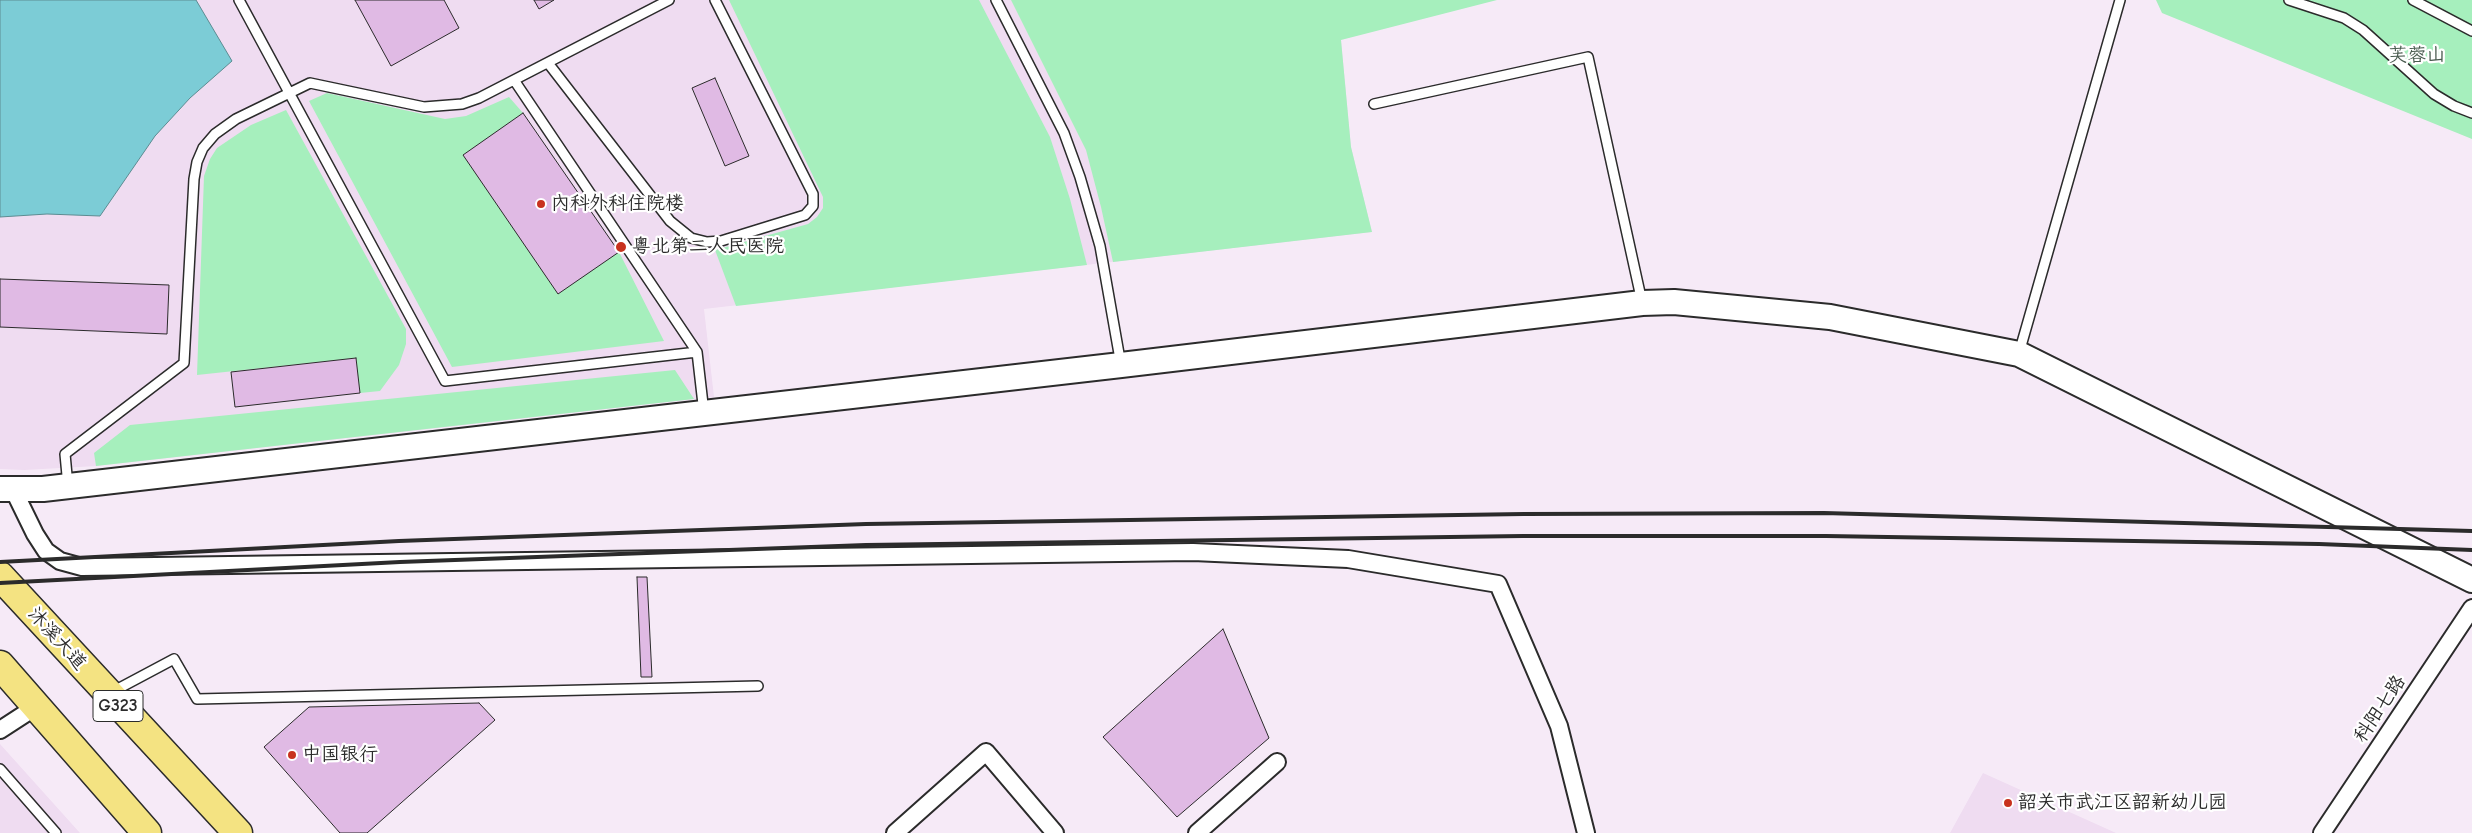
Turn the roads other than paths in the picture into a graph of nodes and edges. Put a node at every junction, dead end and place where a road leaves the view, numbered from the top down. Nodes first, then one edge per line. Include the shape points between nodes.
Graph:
1 (239, 0) edge
2 (669, 0) edge
3 (716, 0) edge
4 (996, 0) edge
5 (2120, 0) edge
6 (2289, 0) edge
7 (2413, 0) edge
8 (2472, 31) edge
9 (548, 63) junction
10 (514, 80) junction
11 (288, 93) junction
12 (1374, 104) dead end
13 (2472, 114) edge
14 (1642, 303) junction
15 (697, 352) junction
16 (2019, 354) junction
17 (1121, 366) junction
18 (704, 413) junction
19 (68, 486) junction
20 (6, 489) edge
21 (0, 576) edge
22 (2472, 580) edge
23 (2472, 608) edge
24 (0, 665) edge
25 (758, 686) dead end
26 (107, 694) junction
27 (37, 706) junction
28 (0, 730) edge
29 (1278, 762) dead end
30 (0, 769) edge
31 (56, 833) edge
32 (147, 833) edge
33 (238, 833) edge
34 (895, 833) edge
35 (1055, 833) edge
36 (1197, 833) edge
37 (1586, 833) edge
38 (2322, 833) edge

1 - 11 lane
2 - 9 lane
3 - 9 lane via 813,194 813,206 805,216 721,241 691,238 670,221
4 - 17 lane via 1064,133 1080,177 1100,246
5 - 16 lane
6 - 13 lane via 2344,18 2357,26 2434,94
7 - 8 lane
9 - 10 lane
10 - 11 lane via 479,98 443,107 424,107 310,83
10 - 15 lane
11 - 15 lane via 445,381
11 - 19 lane via 236,119 215,134 203,148 194,180 184,364 65,454
12 - 14 lane via 1588,57
14 - 16 main road via 1674,302 1830,317
14 - 17 main road
15 - 18 lane
16 - 22 main road
17 - 18 main road
18 - 19 main road
19 - 20 main road
20 - 37 street via 46,551 66,564 82,567 1193,552 1348,559 1498,584 1559,726
21 - 26 highway, 沐溪大道 / G323
23 - 38 street, 科阳七路
24 - 27 highway
25 - 26 lane via 196,699 174,659
26 - 33 highway, 沐溪大道 / G323
27 - 28 street
27 - 32 highway
29 - 36 street
30 - 31 lane
34 - 35 street via 986,752

